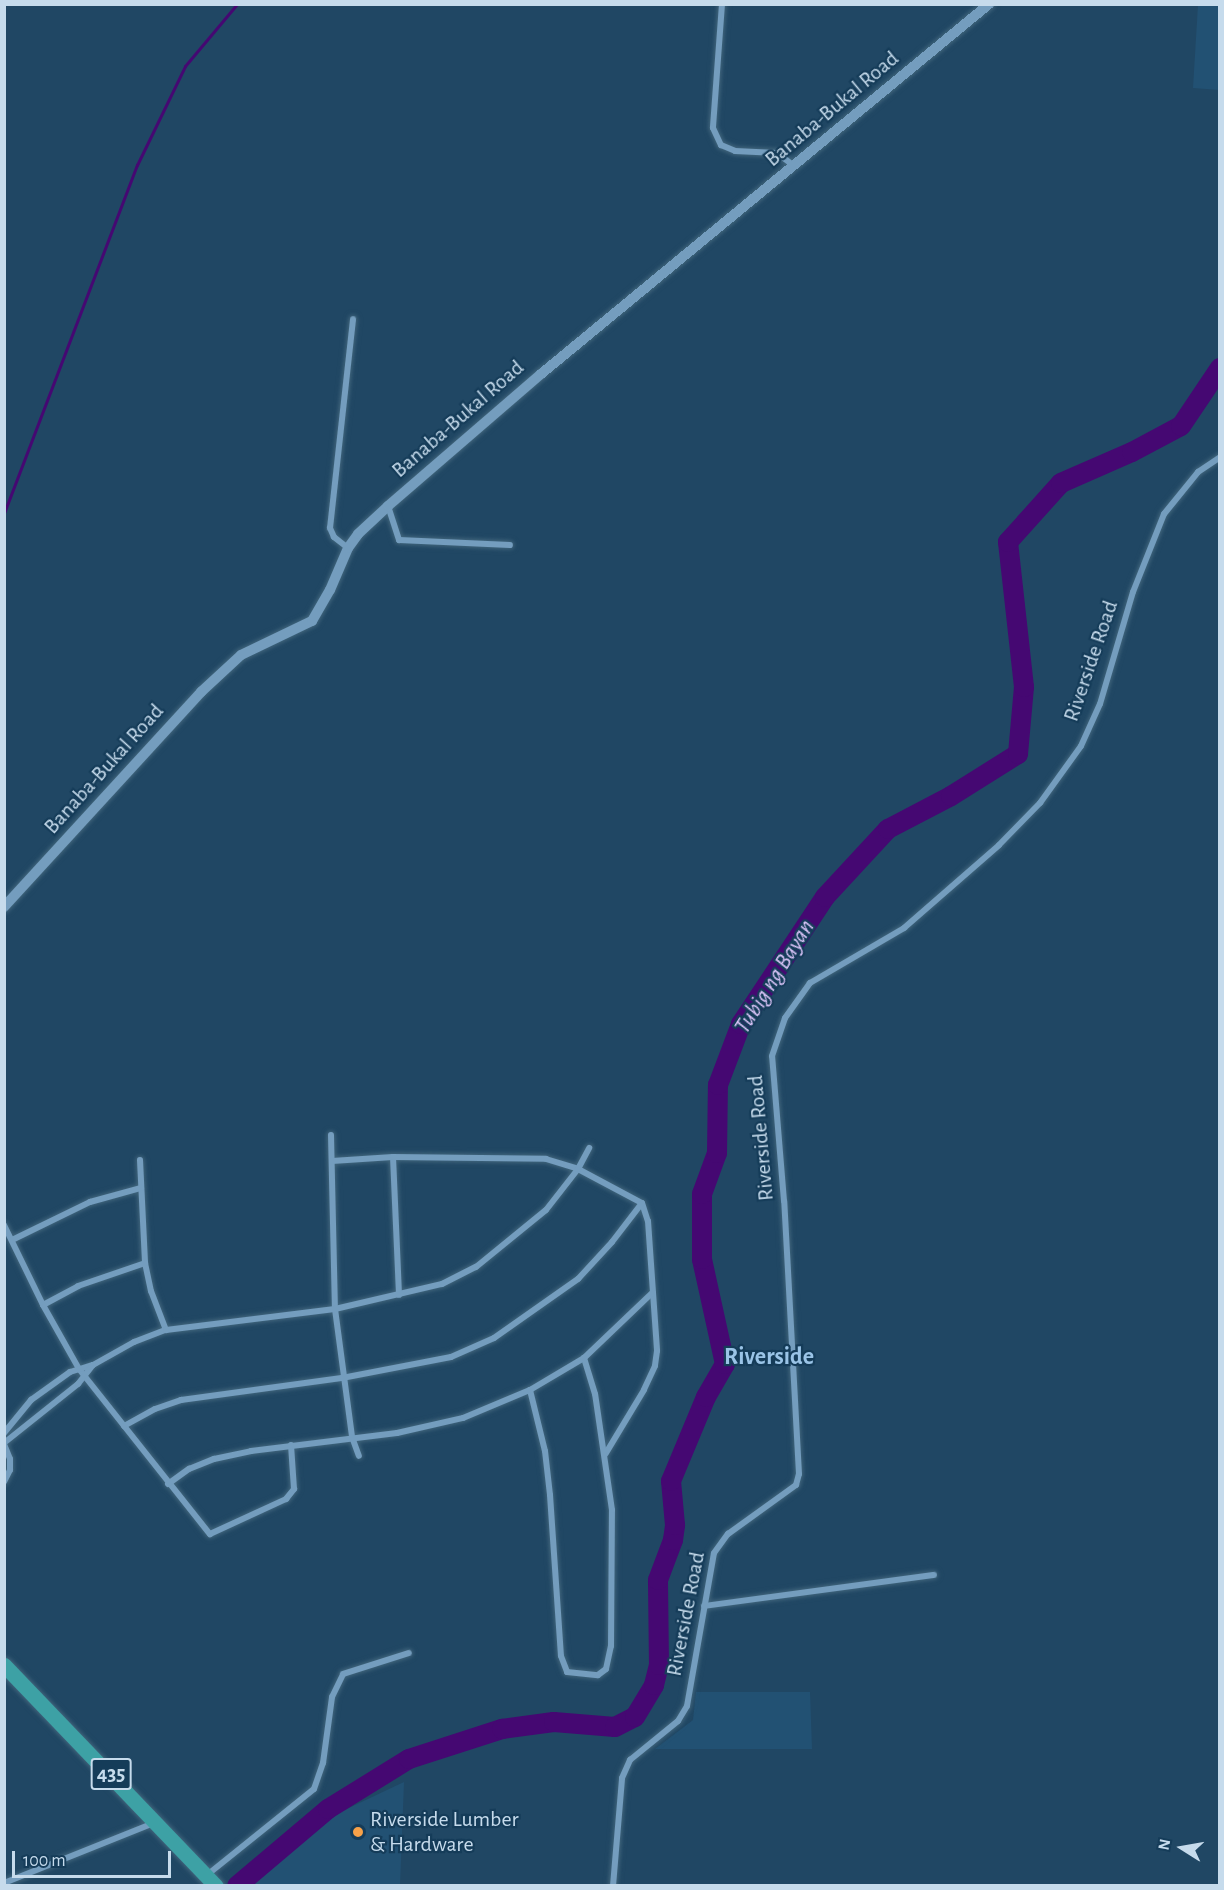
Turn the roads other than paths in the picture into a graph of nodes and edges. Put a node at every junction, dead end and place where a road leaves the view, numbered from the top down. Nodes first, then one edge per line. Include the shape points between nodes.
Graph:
1 (722, 4) edge
2 (989, 4) edge
3 (794, 166) junction
4 (353, 319) dead end
5 (1220, 457) edge
6 (388, 506) junction
7 (510, 544) dead end
8 (348, 548) junction
9 (4, 907) edge
10 (331, 1135) dead end
11 (589, 1148) dead end
12 (393, 1157) junction
13 (140, 1160) dead end
14 (332, 1161) junction
15 (578, 1169) junction
16 (141, 1188) junction
17 (642, 1203) junction
18 (4, 1226) edge
19 (12, 1240) junction
20 (145, 1263) junction
21 (653, 1292) junction
22 (399, 1295) junction
23 (43, 1305) junction
24 (335, 1309) junction
25 (166, 1330) junction
26 (584, 1358) junction
27 (93, 1365) junction
28 (79, 1369) junction
29 (84, 1376) junction
30 (342, 1378) junction
31 (48, 1390) junction
32 (530, 1390) junction
33 (56, 1401) junction
34 (124, 1426) junction
35 (4, 1433) edge
36 (352, 1437) junction
37 (4, 1444) edge
38 (291, 1445) junction
39 (606, 1453) junction
40 (359, 1456) dead end
41 (4, 1482) edge
42 (168, 1484) junction
43 (934, 1575) dead end
44 (704, 1606) junction
45 (409, 1653) dead end
46 (4, 1665) edge
47 (157, 1822) junction
48 (213, 1882) edge
49 (4, 1883) edge
50 (613, 1886) edge

1 - 3 street via 713,128 721,145 735,151 777,153
2 - 3 street, Banaba-Bukal Road
3 - 6 street, Banaba-Bukal Road
4 - 8 street via 330,528 334,537
5 - 44 street, Riverside Road via 1198,472 1164,514 1133,592 1100,704 1081,746 1040,802 999,845 904,928 810,982 785,1018 772,1056 799,1474 796,1485 720,1543 714,1553
6 - 7 street via 399,540
6 - 8 street, Banaba-Bukal Road
8 - 9 street, Banaba-Bukal Road via 312,621 241,655 201,692
10 - 14 street
11 - 15 street
12 - 14 street
12 - 15 street via 546,1160
12 - 22 street
13 - 16 street
14 - 24 street
15 - 17 street
15 - 22 street via 546,1210 476,1267 442,1284
16 - 19 street via 90,1202
16 - 20 street
17 - 21 street via 648,1221
17 - 30 street via 578,1279 494,1338 452,1357
18 - 19 street
19 - 23 street
20 - 23 street via 88,1282
20 - 25 street
21 - 26 street
21 - 39 street via 655,1366
22 - 24 street
23 - 28 street
24 - 25 street
24 - 30 street
25 - 27 street via 134,1342
26 - 32 street
26 - 39 street
27 - 28 street
27 - 29 street
28 - 29 street
28 - 31 street
29 - 33 street
29 - 34 street
30 - 34 street via 181,1400
30 - 36 street
31 - 33 street
31 - 35 street via 31,1400
32 - 36 street via 463,1418 397,1433
32 - 39 street via 548,1473 561,1656 567,1672 581,1675 598,1675 606,1669 611,1646 612,1510
33 - 37 street
34 - 42 street
36 - 38 street
36 - 40 street
37 - 41 street via 10,1470
38 - 42 street via 214,1459 189,1469
38 - 42 street via 294,1489 286,1499 210,1534
43 - 44 street
44 - 50 street, Riverside Road via 687,1706 678,1721 630,1760 622,1778
45 - 48 street via 343,1674 332,1697 323,1763 314,1789
46 - 47 main road, 435
47 - 48 main road, 435
47 - 49 street

